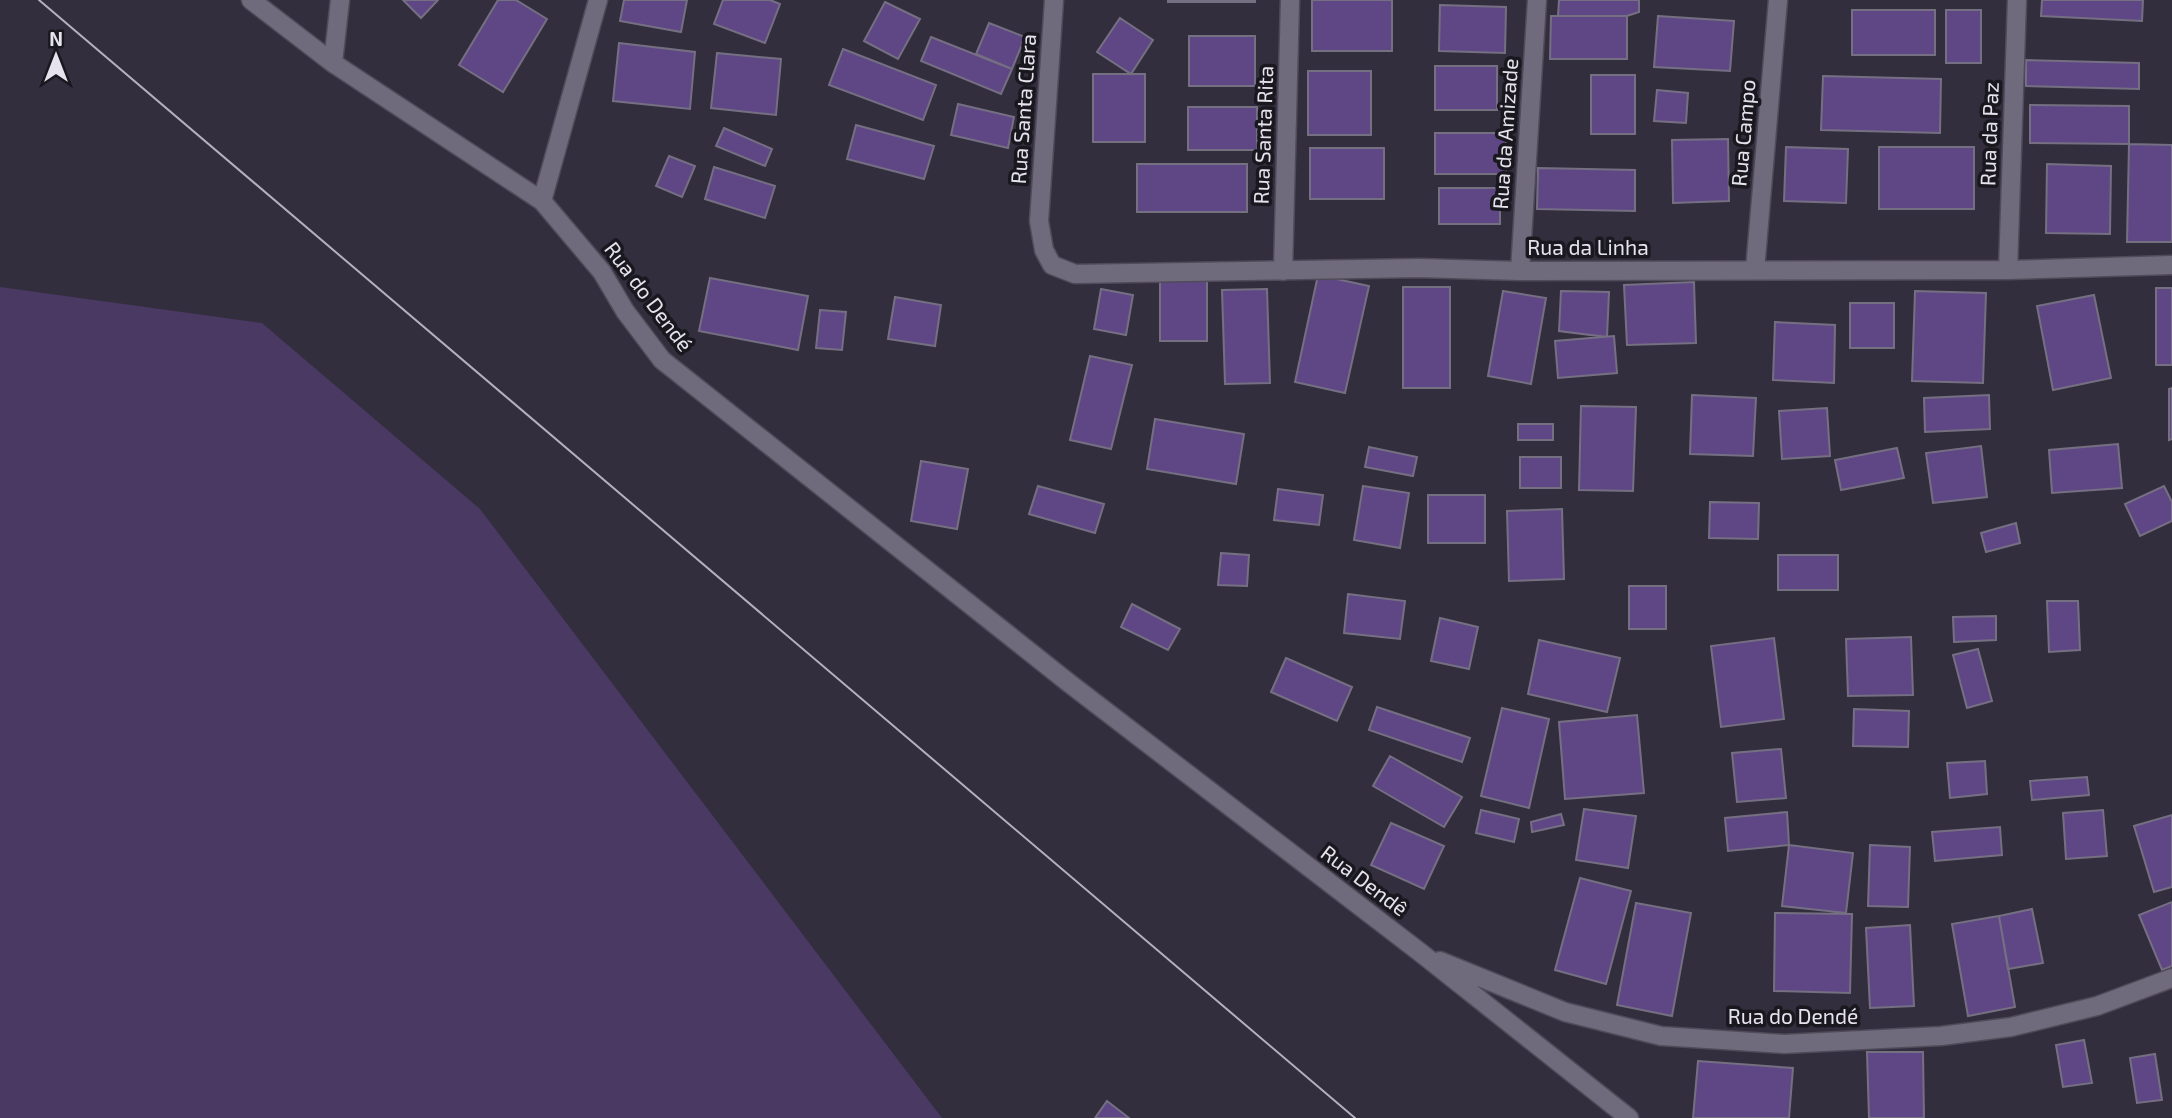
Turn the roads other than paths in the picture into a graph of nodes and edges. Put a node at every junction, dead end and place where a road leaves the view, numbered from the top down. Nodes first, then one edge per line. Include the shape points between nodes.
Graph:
1 (251, 0) edge
2 (340, 0) edge
3 (598, 0) edge
4 (1054, 0) edge
5 (1290, 0) edge
6 (1537, 0) edge
7 (1778, 0) edge
8 (2017, 0) edge
9 (333, 63) junction
10 (542, 201) junction
11 (1039, 221) joint
12 (2172, 265) edge
13 (1755, 270) junction
14 (2008, 270) junction
15 (1283, 271) junction
16 (1520, 271) junction
17 (1069, 683) joint
18 (1421, 953) junction
19 (2172, 978) edge
20 (1629, 1118) edge

1 - 9 street, Rua do Dendé
2 - 9 street
3 - 10 street
4 - 11 street, Rua Santa Clara
5 - 15 street, Rua Santa Rita
6 - 16 street, Rua da Amizade
7 - 13 street, Rua Campo
8 - 14 street, Rua da Paz
9 - 10 street, Rua do Dendé
10 - 17 street, Rua do Dendé via 602,272 625,312 662,360
11 - 15 street, Rua da Linha via 1052,265 1075,274
12 - 14 street, Rua da Linha
13 - 14 street, Rua da Linha
13 - 16 street, Rua da Linha
15 - 16 street, Rua da Linha
17 - 18 street, Rua Dendê
18 - 19 street, Rua do Dendé via 1565,1012 1661,1037 1784,1044 2011,1027 2097,1006
18 - 20 street, Rua Dendê

